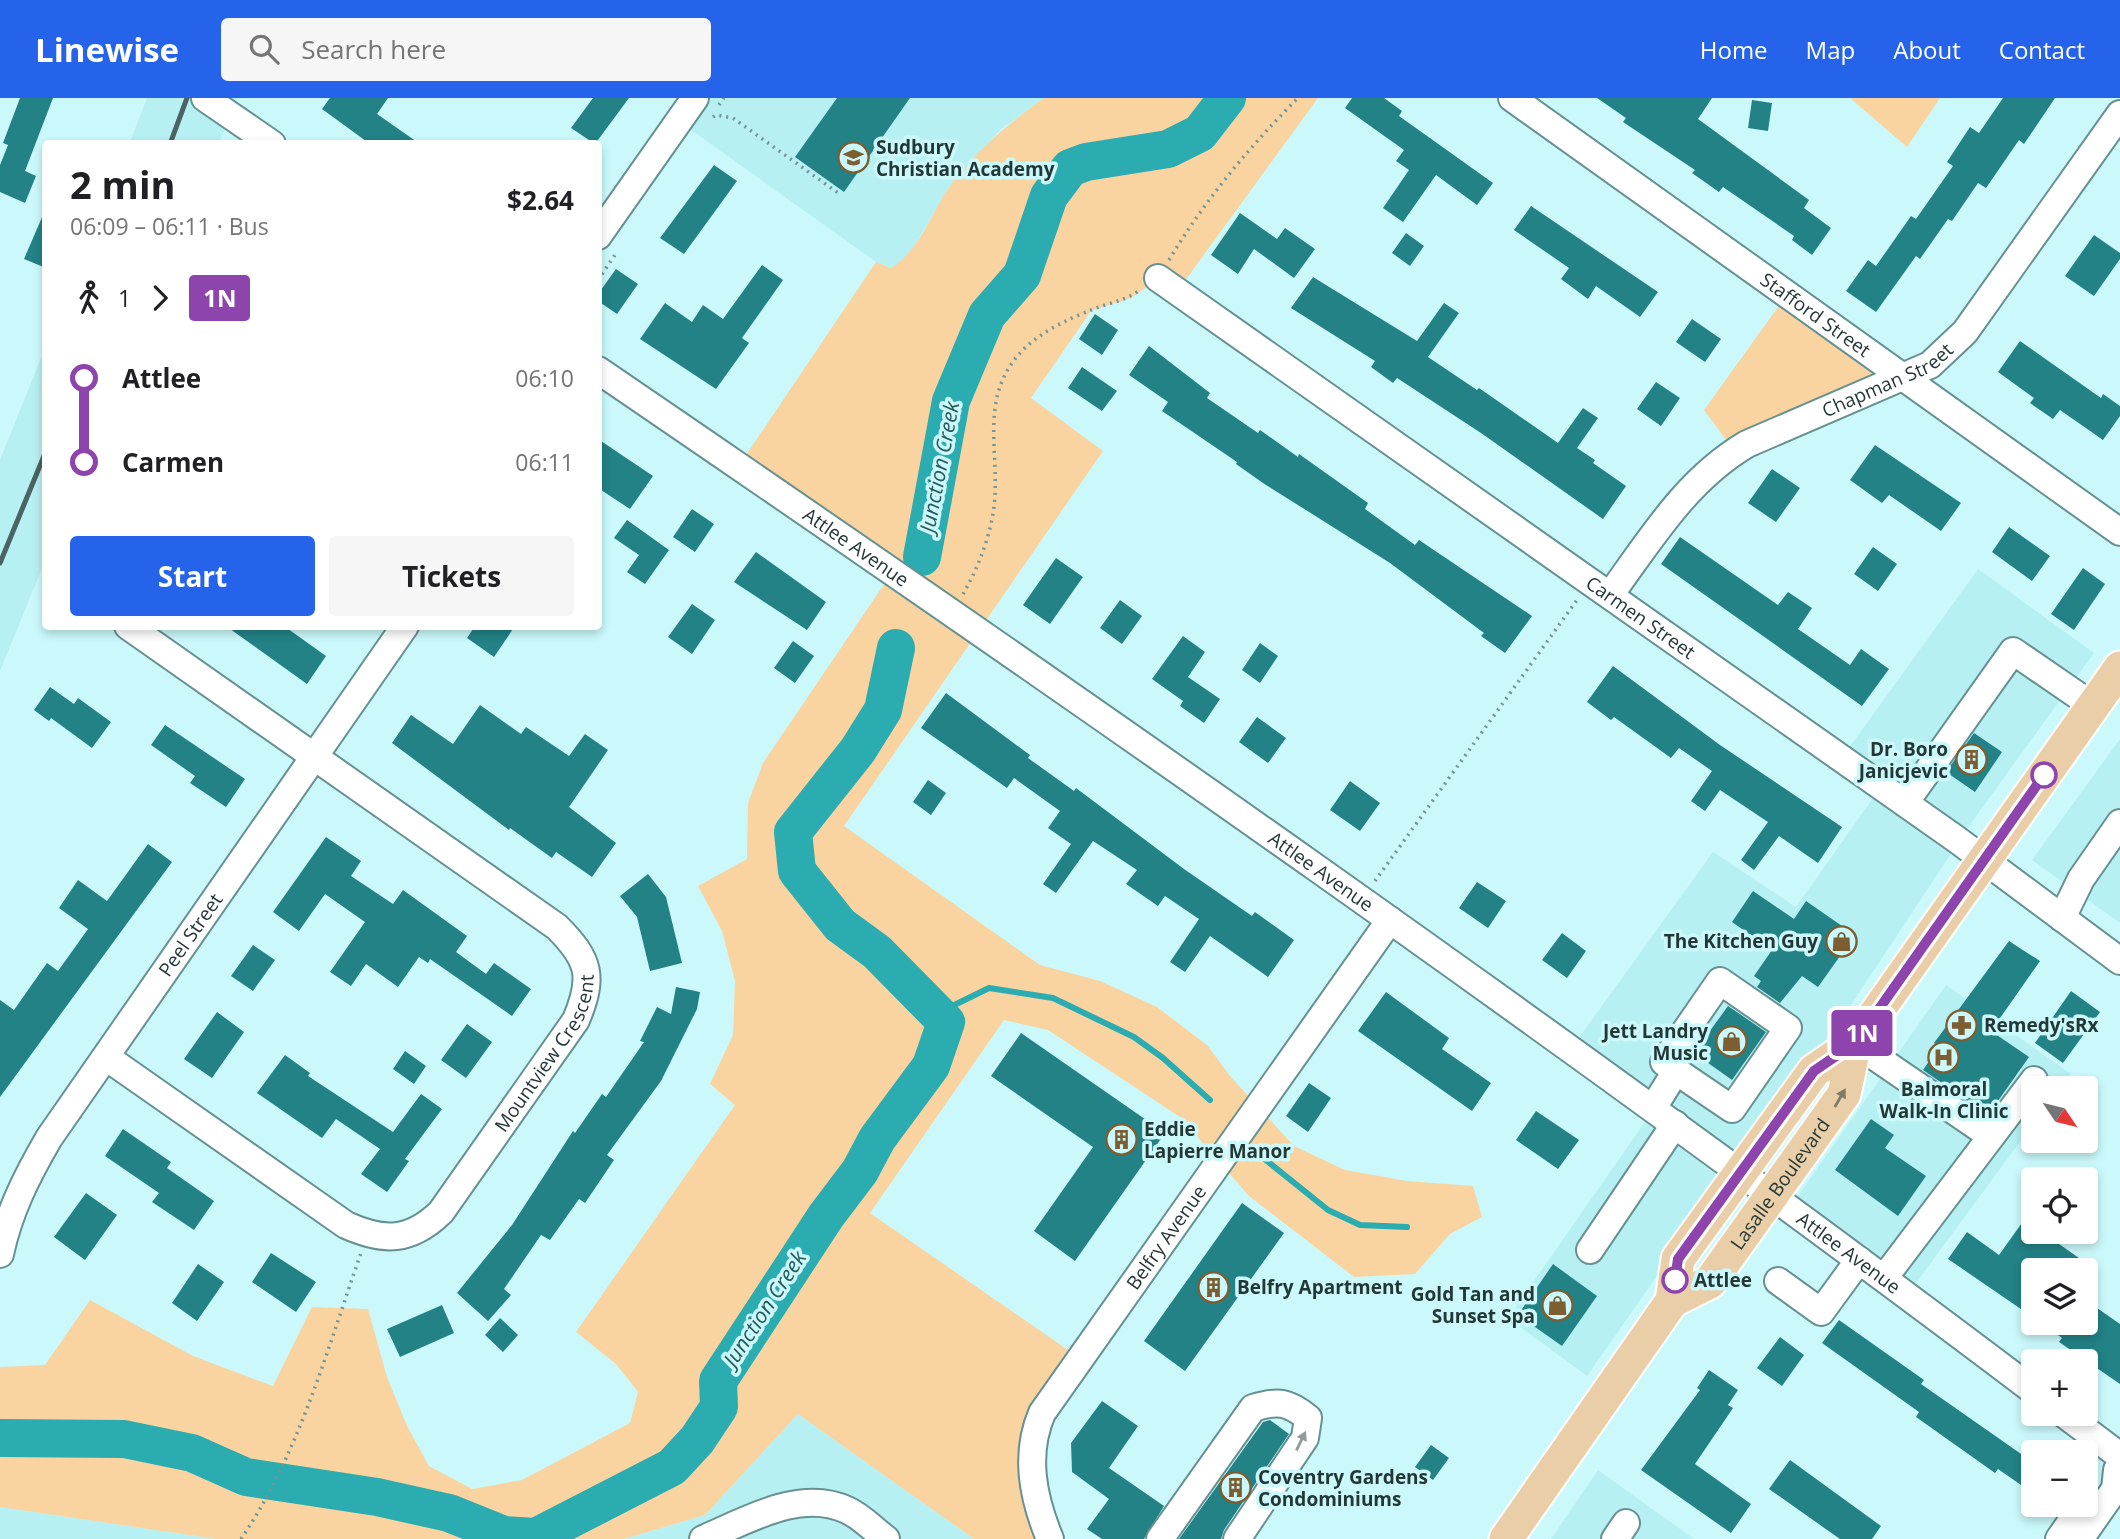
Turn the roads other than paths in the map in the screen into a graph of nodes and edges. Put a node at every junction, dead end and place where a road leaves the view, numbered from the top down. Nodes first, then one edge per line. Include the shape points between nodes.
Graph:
1 (205, 98) edge
2 (695, 98) edge
3 (1512, 98) edge
4 (2120, 114) edge
5 (266, 140) edge
6 (602, 230) edge
7 (1158, 278) road end
8 (602, 373) edge
9 (1904, 378) junction
10 (2120, 532) edge
11 (1600, 588) junction
12 (134, 630) edge
13 (402, 630) edge
14 (2109, 692) edge
15 (314, 755) junction
16 (1905, 803) junction
17 (2120, 822) edge
18 (1983, 859) junction
19 (2062, 918) junction
20 (1390, 920) junction
21 (2120, 961) edge
22 (1855, 1043) junction
23 (106, 1057) junction
24 (1676, 1070) junction
25 (2021, 1097) edge
26 (1653, 1108) junction
27 (1675, 1124) junction
28 (1991, 1136) junction
29 (1740, 1171) junction
30 (1772, 1194) junction
31 (1590, 1250) dead end
32 (0, 1254) edge
33 (1859, 1260) junction
34 (1884, 1278) junction
35 (1778, 1281) dead end
36 (1672, 1301) junction
37 (2021, 1381) edge
38 (2077, 1426) edge
39 (2119, 1464) edge
40 (2098, 1485) edge
41 (2075, 1517) edge
42 (703, 1539) edge
43 (886, 1539) edge
44 (1050, 1539) edge
45 (1160, 1539) edge
46 (1237, 1539) edge
47 (1506, 1539) edge
48 (2059, 1539) edge
49 (2080, 1539) edge

1 - 5 street
2 - 6 street
3 - 9 street, Stafford Street
4 - 9 street, Chapman Street via 1965,332 1930,365
7 - 11 street, Carmen Street
8 - 20 street, Attlee Avenue
9 - 10 street, Stafford Street
9 - 11 street, Chapman Street via 1723,458
11 - 16 street, Carmen Street
12 - 15 street, Mountview Crescent
13 - 15 street, Peel Street
14 - 16 street via 2013,650
14 - 18 main road, Lasalle Boulevard
15 - 23 street, Peel Street
15 - 23 street, Mountview Crescent via 557,927 580,950 586,996 576,1020 441,1212 425,1228 385,1237 346,1225
16 - 18 street, Carmen Street
17 - 19 street via 2081,879
18 - 19 street, Carmen Street
18 - 22 main road, Lasalle Boulevard
19 - 21 street, Carmen Street
20 - 26 street, Attlee Avenue
20 - 44 street, Belfry Avenue via 1042,1413 1033,1434 1031,1463
22 - 28 street
22 - 29 main road, Lasalle Boulevard via 1814,1071
30 -> 22 main road, Lasalle Boulevard via 1844,1094
23 - 32 street, Peel Street via 27,1176 7,1221
24 - 24 street via 1732,1109 1788,1028 1720,981 1664,1062
24 - 26 street
25 - 28 street
26 - 27 street, Attlee Avenue
27 - 29 street, Attlee Avenue
27 - 31 street
28 - 34 street
29 - 30 street, Attlee Avenue
29 - 36 main road, Lasalle Boulevard via 1678,1259
30 - 33 street, Attlee Avenue
30 - 36 main road, Lasalle Boulevard via 1710,1282
33 - 34 street, Attlee Avenue
33 - 35 street via 1821,1312
34 - 37 street, Attlee Avenue
36 - 47 main road, Lasalle Boulevard
38 - 39 street
39 - 40 street
39 - 49 street via 2115,1489
41 - 48 street
42 - 43 street via 776,1508 804,1503 828,1503 849,1510
46 -> 45 street via 1305,1438 1308,1419 1290,1404 1272,1401 1253,1408

